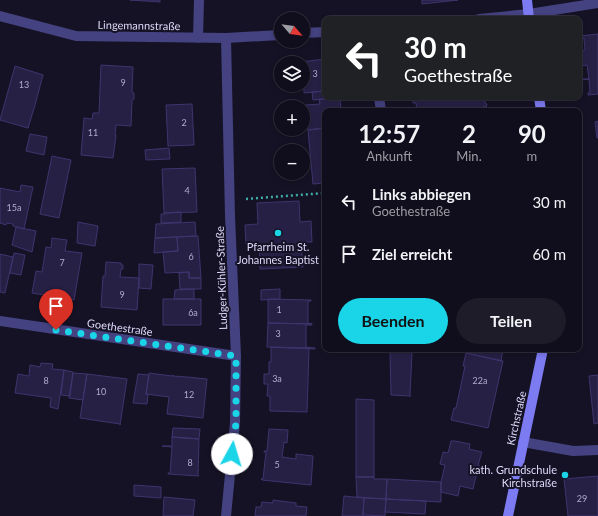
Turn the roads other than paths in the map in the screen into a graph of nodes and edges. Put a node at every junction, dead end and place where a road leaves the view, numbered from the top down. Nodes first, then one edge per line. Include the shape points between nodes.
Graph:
1 (199, 0) edge
2 (527, 0) edge
3 (598, 3) edge
4 (0, 16) edge
5 (529, 16) edge
6 (534, 16) edge
7 (322, 32) edge
8 (310, 33) edge
9 (274, 35) edge
10 (198, 38) junction
11 (226, 38) junction
12 (0, 321) edge
13 (542, 352) edge
14 (236, 356) junction
15 (523, 442) junction
16 (598, 450) edge
17 (226, 516) edge
18 (508, 516) edge

1 - 10 street
2 - 5 street
3 - 6 street
4 - 10 street, Lingemannstraße via 76,36
7 - 8 street
9 - 11 street, Lingemannstraße
10 - 11 street, Lingemannstraße
11 - 14 street, Ludger-Kühler-Straße
12 - 14 street, Goethestraße
13 - 15 street, Kirchstraße
14 - 17 street, Ludger-Kühler-Straße via 236,423
15 - 16 street via 573,451
15 - 18 street, Kirchstraße

